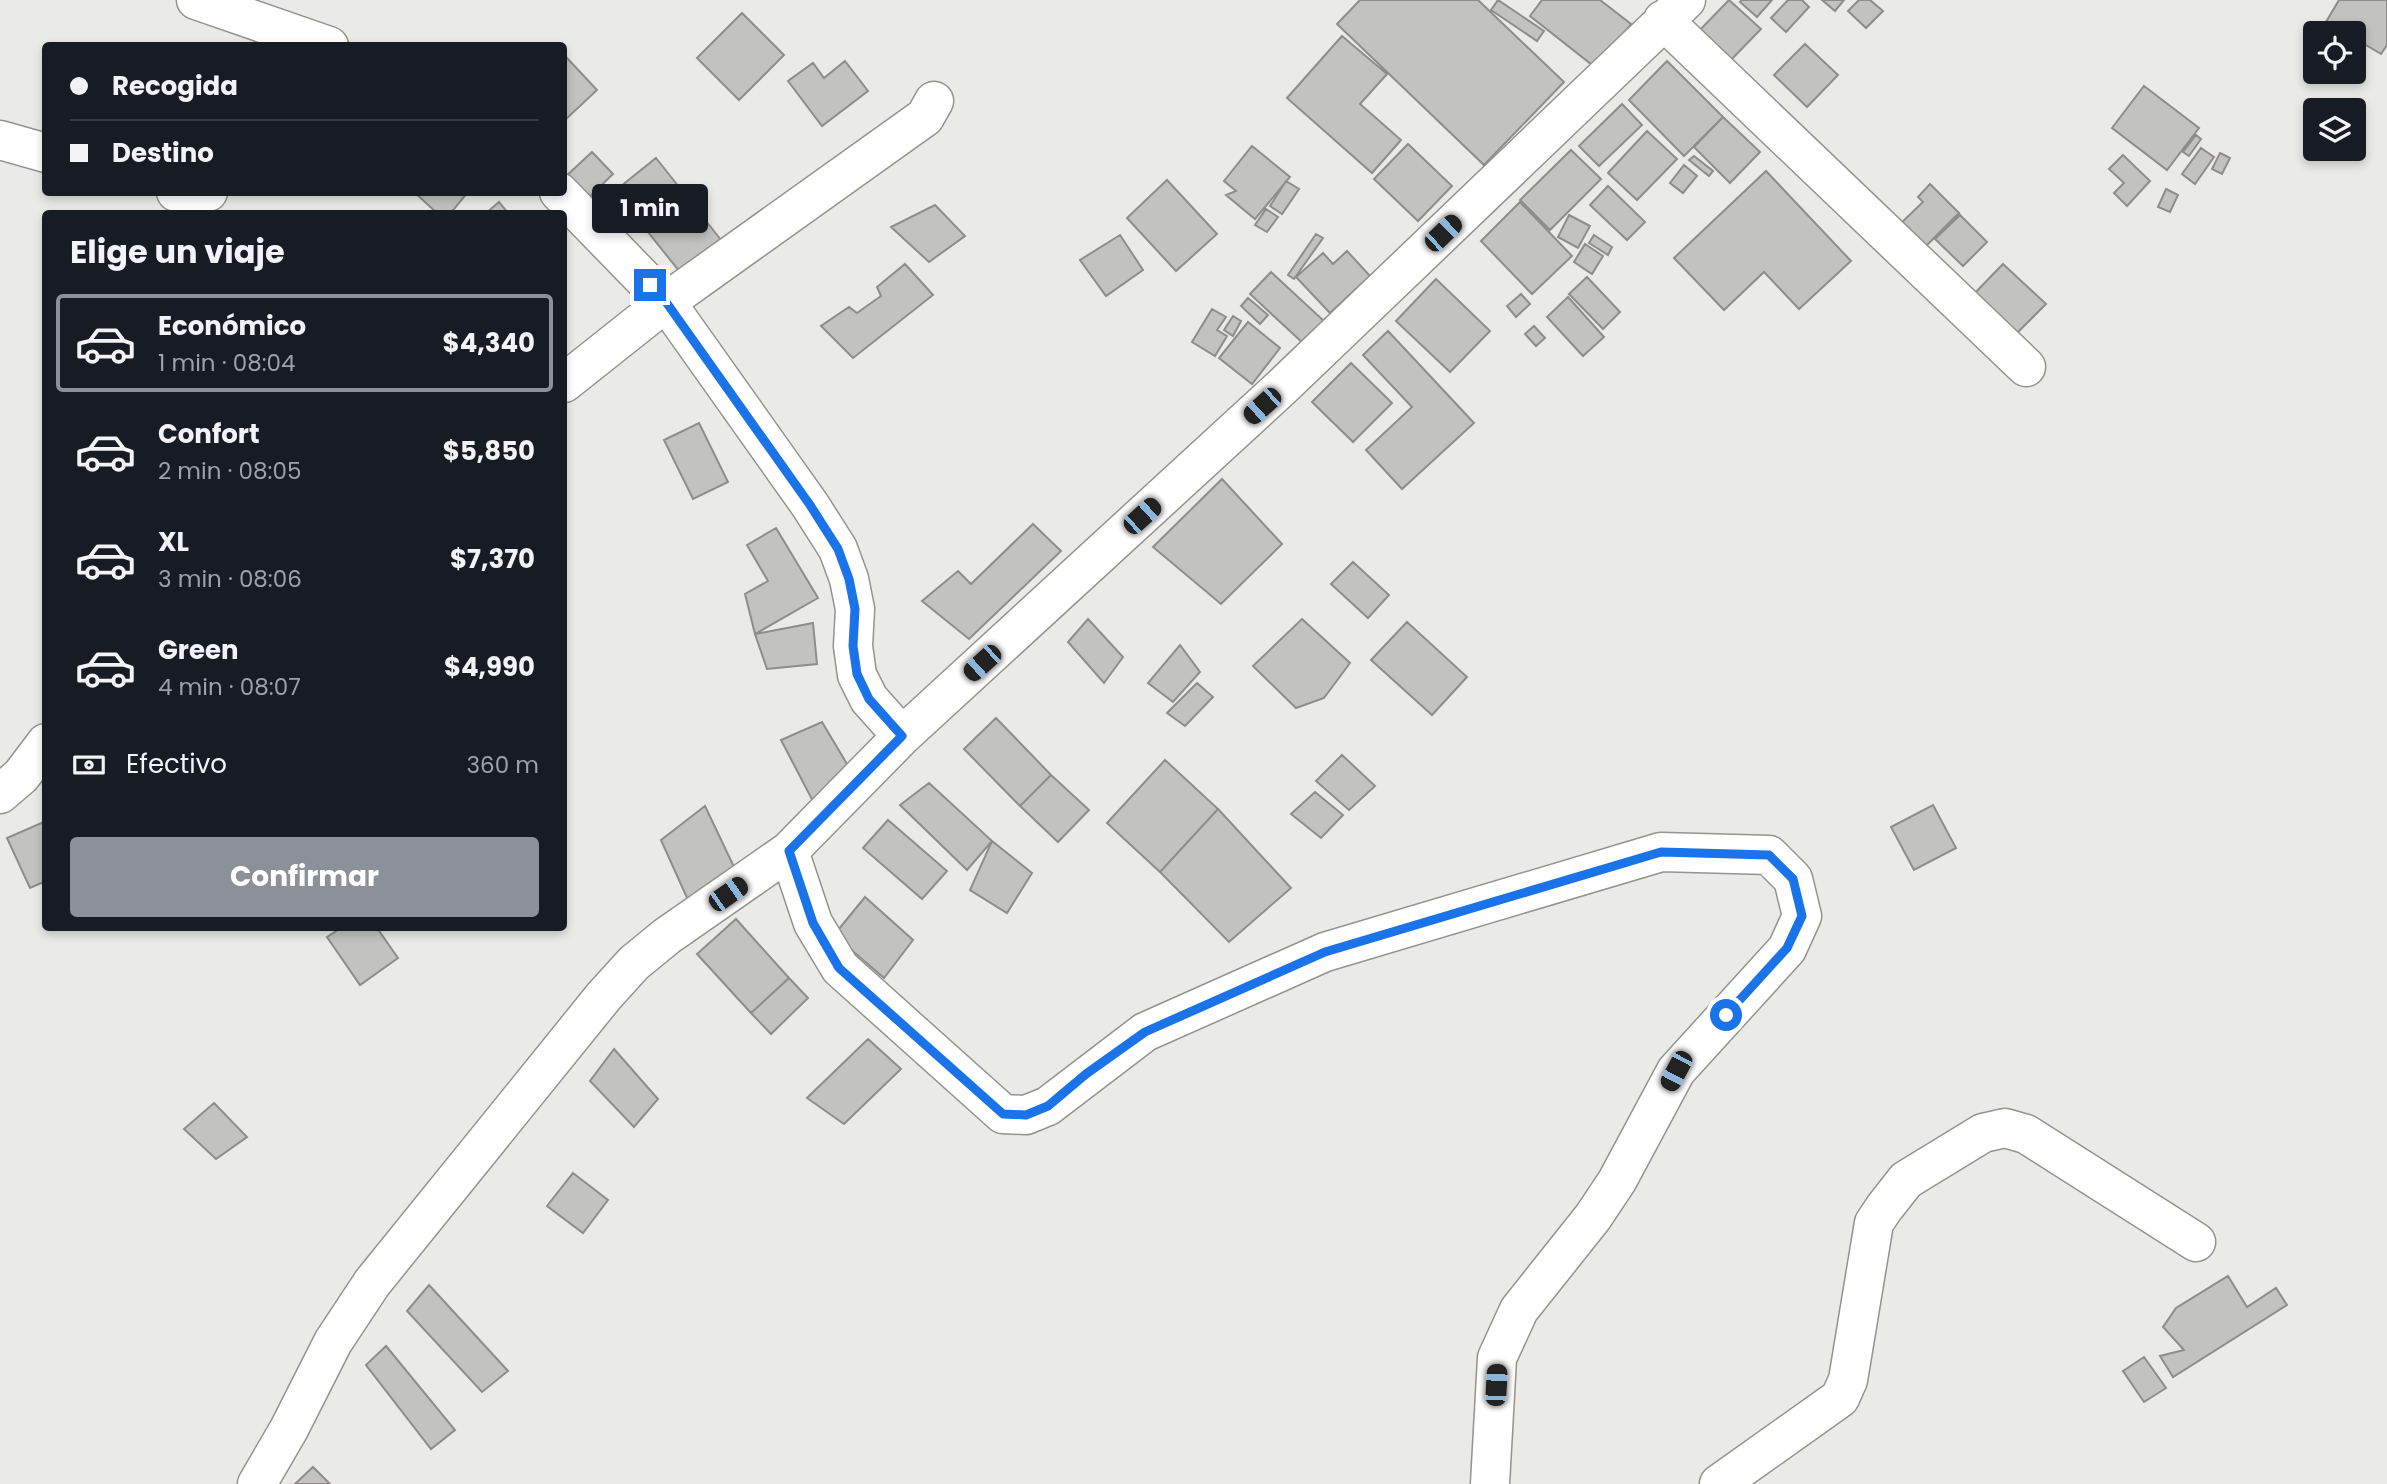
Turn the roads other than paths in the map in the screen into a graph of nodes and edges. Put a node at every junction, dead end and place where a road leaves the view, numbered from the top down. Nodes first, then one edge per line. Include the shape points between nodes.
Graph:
1 (196, 0) edge
2 (1675, 10) edge
3 (317, 42) edge
4 (934, 101) dead end
5 (0, 140) edge
6 (42, 152) edge
7 (563, 196) edge
8 (666, 302) junction
9 (2026, 367) dead end
10 (567, 381) edge
11 (902, 736) junction
12 (42, 748) edge
13 (0, 794) edge
14 (789, 851) junction
15 (2196, 1242) dead end
16 (257, 1484) edge
17 (1490, 1484) edge
18 (1719, 1484) edge

1 - 3 street
2 - 9 street
2 - 11 street via 1282,387
4 - 8 street via 925,117
5 - 6 street
7 - 8 street
8 - 10 street
8 - 11 street via 838,549 855,609 857,674 869,699
11 - 14 street
12 - 13 street
14 - 16 street via 667,936 604,996 372,1283 332,1342
14 - 17 street via 813,923 839,968 1003,1114 1026,1115 1048,1106 1145,1032 1325,952 1661,852 1769,855 1793,879 1802,916 1787,948 1676,1071 1611,1190 1519,1310 1497,1358
15 - 18 street via 2026,1134 2005,1128 1983,1133 1906,1180 1874,1223 1848,1380 1840,1398

